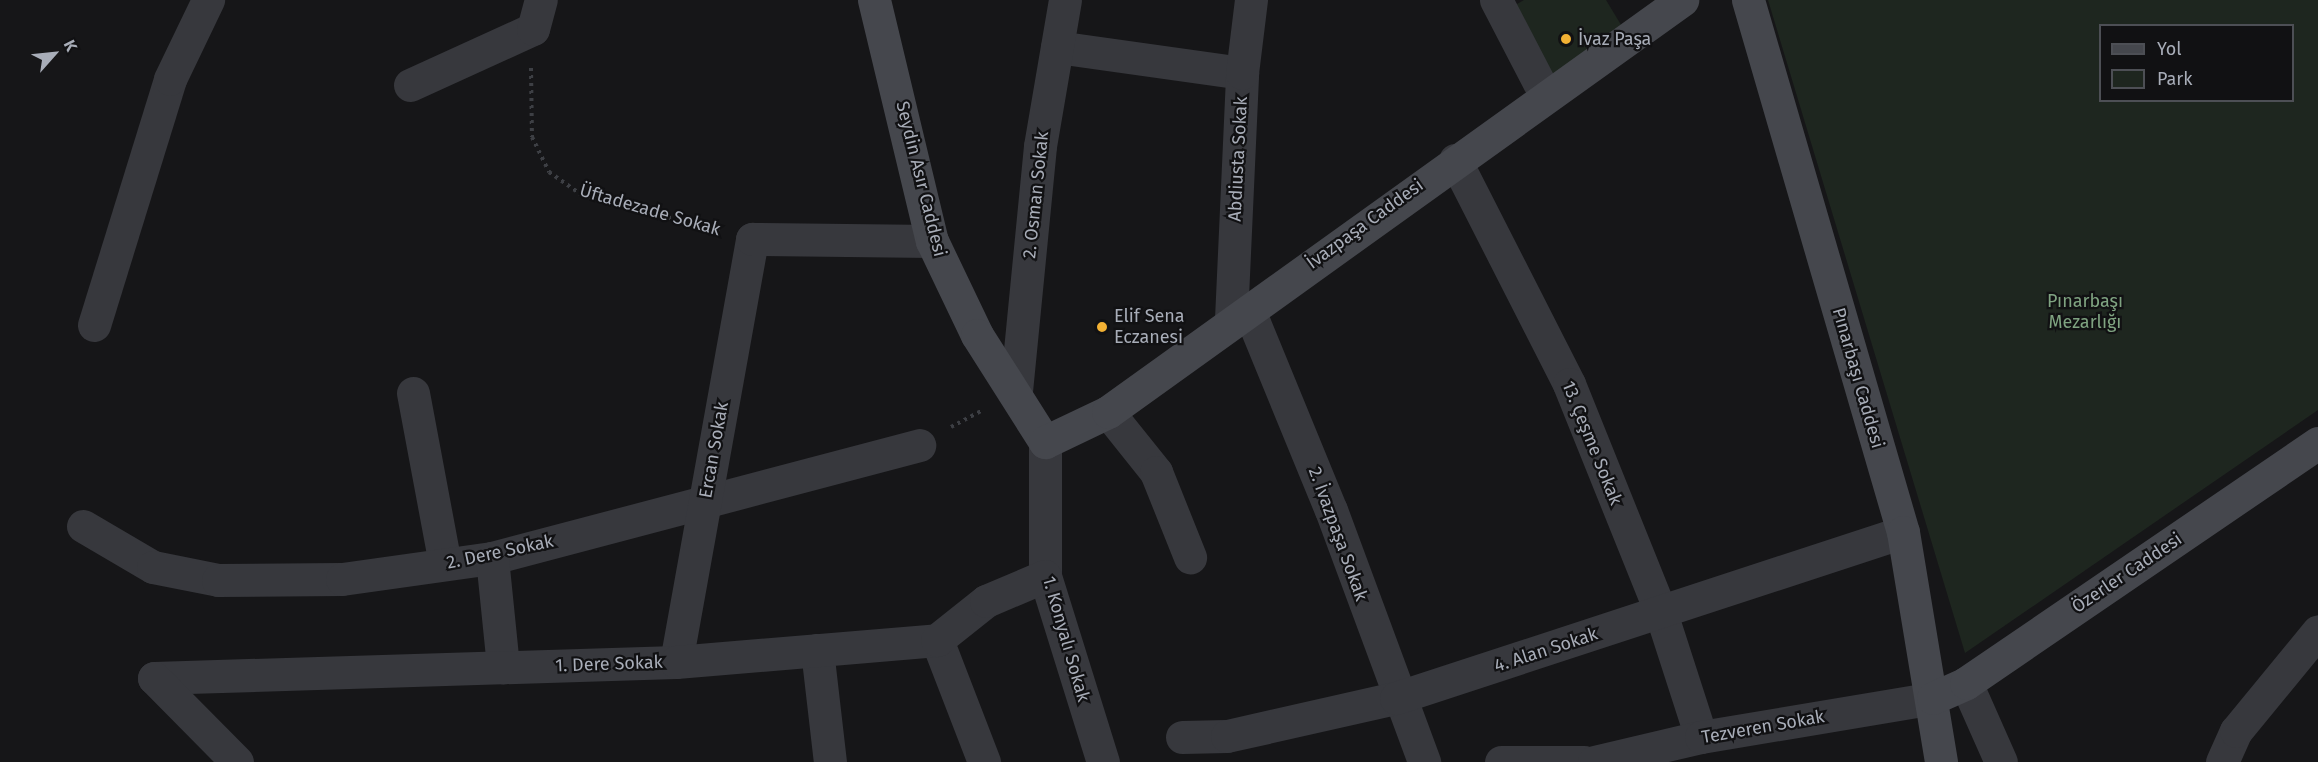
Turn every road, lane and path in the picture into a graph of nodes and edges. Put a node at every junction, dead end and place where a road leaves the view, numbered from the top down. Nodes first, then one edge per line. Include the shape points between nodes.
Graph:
1 (208, 0) edge
2 (874, 0) edge
3 (1065, 0) edge
4 (1251, 0) edge
5 (1496, 0) edge
6 (1682, 0) edge
7 (1748, 0) edge
8 (537, 14) edge
9 (1057, 47) junction
10 (1242, 73) junction
11 (410, 85) dead end
12 (1546, 96) junction
13 (1455, 160) junction
14 (752, 239) junction
15 (932, 241) junction
16 (1240, 314) junction
17 (94, 325) dead end
18 (1016, 391) junction
19 (413, 393) dead end
20 (1108, 412) junction
21 (1046, 442) junction
22 (2318, 443) edge
23 (919, 445) joint
24 (706, 500) junction
25 (83, 526) dead end
26 (1903, 532) junction
27 (1190, 557) dead end
28 (492, 558) junction
29 (445, 564) junction
30 (1045, 576) junction
31 (1661, 613) junction
32 (2318, 631) edge
33 (937, 640) junction
34 (817, 650) junction
35 (676, 662) junction
36 (503, 667) junction
37 (1966, 683) junction
38 (1396, 698) junction
39 (1933, 698) junction
40 (1182, 737) dead end
41 (1688, 747) edge
42 (237, 762) edge
43 (830, 762) edge
44 (984, 762) edge
45 (1103, 762) edge
46 (1424, 762) edge
47 (1501, 762) edge
48 (1584, 762) edge
49 (1594, 762) edge
50 (1941, 762) edge
51 (2001, 762) edge
52 (2222, 762) edge

1 - 17 street via 170,79
2 - 15 main road, Seydin Asır Caddesi
3 - 9 street, 2. Osman Sokak
4 - 10 street, Abdiusta Sokak
5 - 12 street
6 - 12 main road, İvazpaşa Caddesi
7 - 26 main road, Pınarbaşı Caddesi
8 - 11 street
8 - 14 path, Üftadezade Sokak via 532,137 549,172 581,194
9 - 10 street
9 - 18 street, 2. Osman Sokak via 1040,146
10 - 16 street, Abdiusta Sokak
12 - 13 main road, İvazpaşa Caddesi
13 - 16 main road, İvazpaşa Caddesi
13 - 31 street, 13. Çeşme Sokak via 1569,384
14 - 15 street
14 - 24 street, Ercan Sokak
15 - 18 main road, Seydin Asır Caddesi via 967,317
16 - 20 main road, İvazpaşa Caddesi
16 - 38 street, 2. İvazpaşa Sokak via 1331,510
18 - 21 main road, Seydin Asır Caddesi
18 - 23 path
19 - 29 street
20 - 21 main road, İvazpaşa Caddesi
20 - 27 street via 1156,472
21 - 30 street, 1. Konyalı Sokak
22 - 37 main road, Özerler Caddesi
23 - 24 street, 2. Dere Sokak
24 - 28 street, 2. Dere Sokak
24 - 35 street, Ercan Sokak
25 - 29 street, 2. Dere Sokak via 153,567 218,580 342,579
26 - 31 street, 4. Alan Sokak
26 - 39 main road, Pınarbaşı Caddesi
28 - 29 street, 2. Dere Sokak
28 - 36 street
30 - 33 street via 986,601
30 - 45 street, 1. Konyalı Sokak
31 - 38 street, 4. Alan Sokak
31 - 41 street, 13. Çeşme Sokak
32 - 52 street via 2236,731
33 - 34 street, 1. Dere Sokak
33 - 44 street
34 - 35 street, 1. Dere Sokak
34 - 43 street
35 - 36 street, 1. Dere Sokak
36 - 42 street, 1. Dere Sokak via 154,678
37 - 39 main road, Özerler Caddesi
37 - 51 street
38 - 40 street, 4. Alan Sokak via 1227,736
38 - 46 street, 2. İvazpaşa Sokak
39 - 41 street, Tezveren Sokak
39 - 50 main road, Pınarbaşı Caddesi
41 - 49 street, Tezveren Sokak
47 - 48 street

